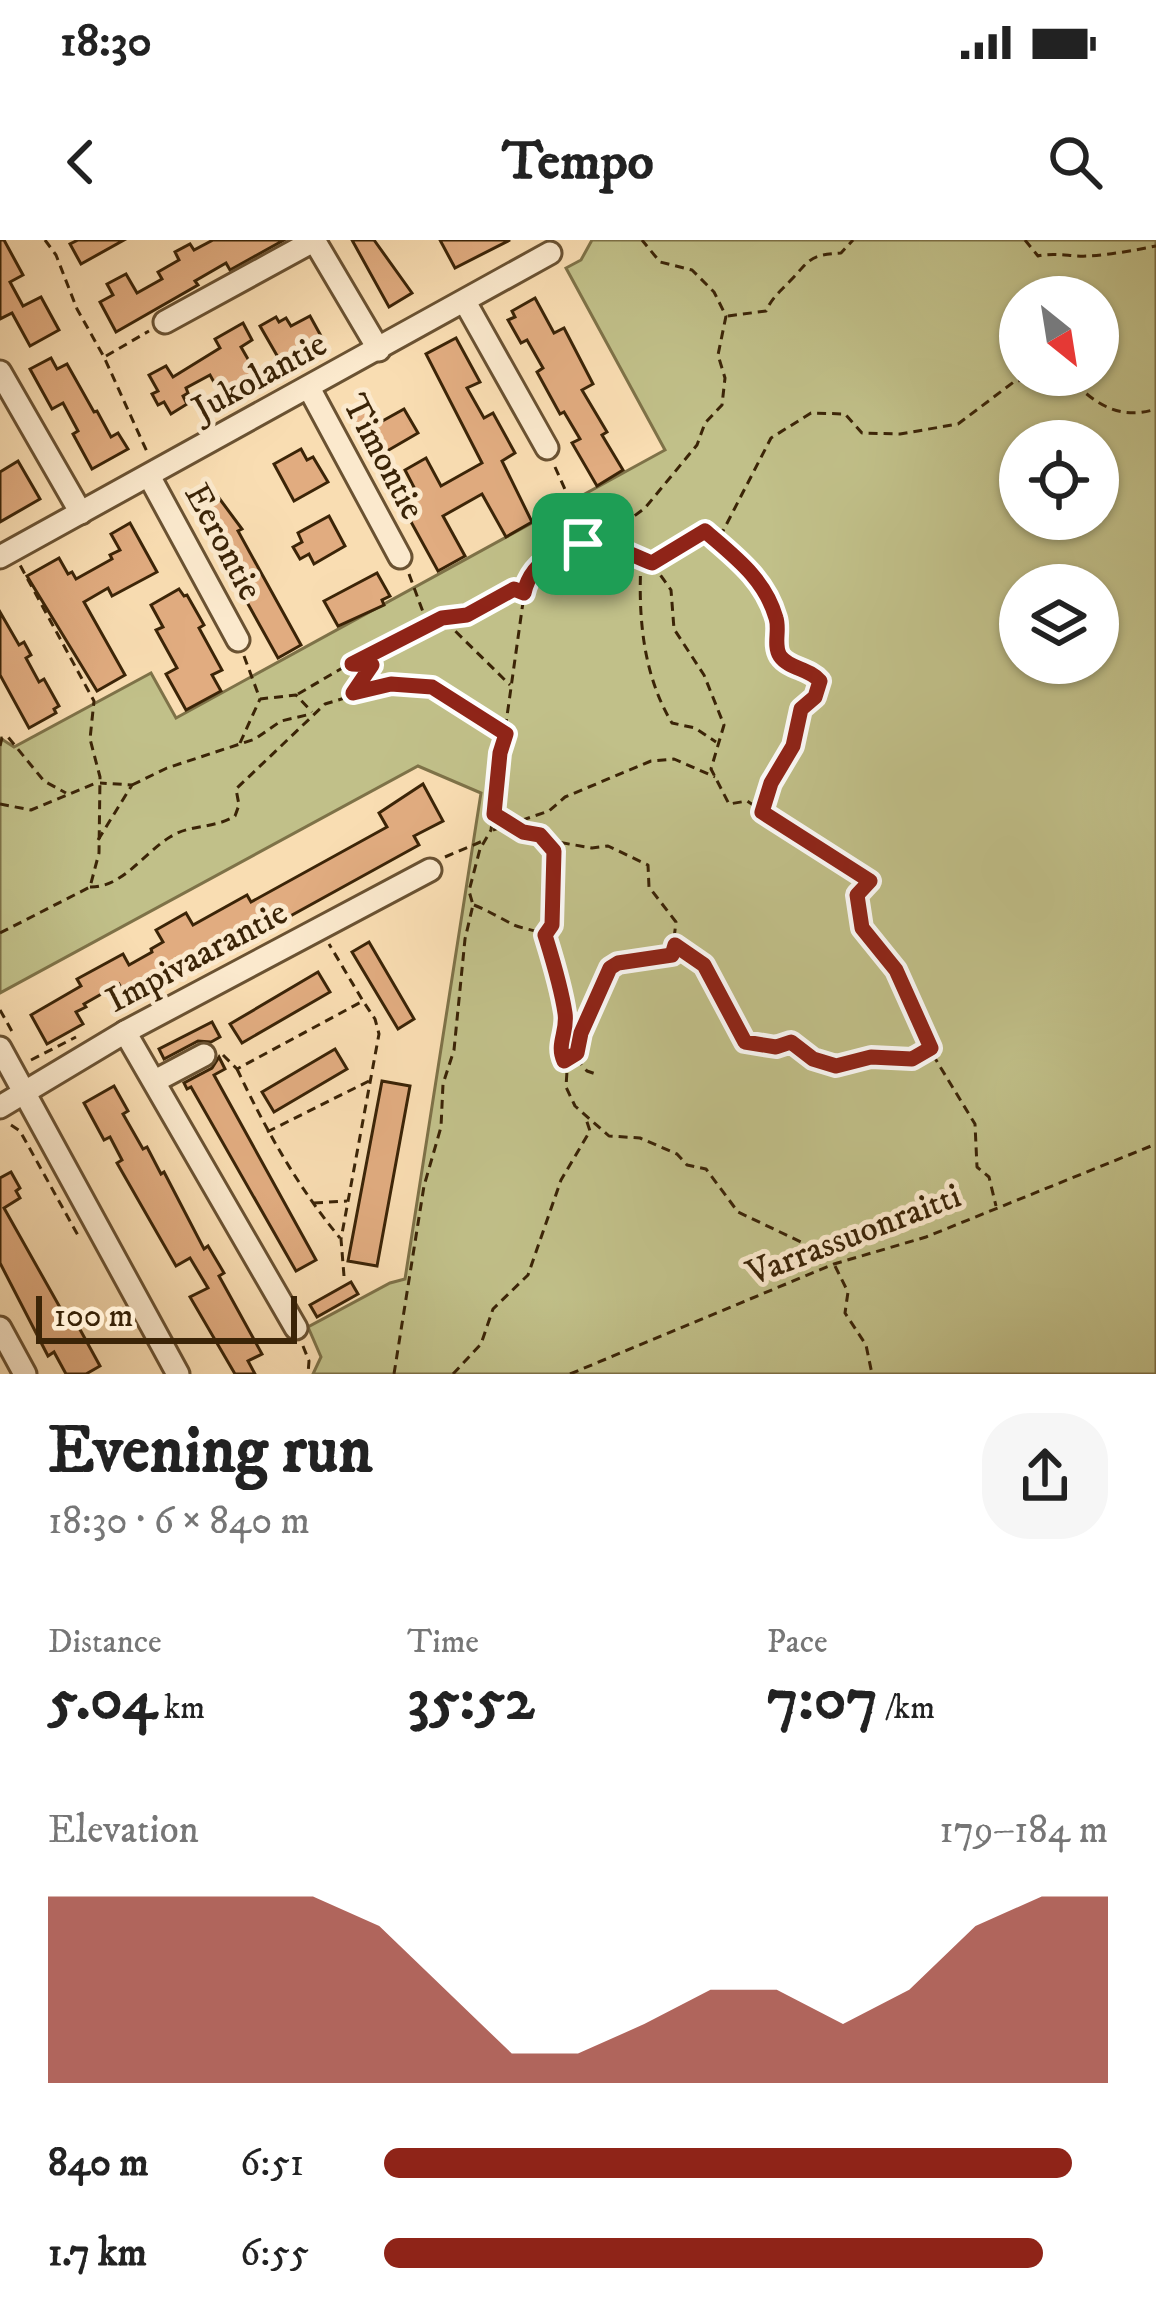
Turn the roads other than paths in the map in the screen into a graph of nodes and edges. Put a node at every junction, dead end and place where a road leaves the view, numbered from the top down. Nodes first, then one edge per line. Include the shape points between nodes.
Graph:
1 (315, 240) edge
2 (539, 251) edge
3 (465, 302) junction
4 (165, 322) road end
5 (380, 350) junction
6 (0, 372) edge
7 (309, 388) junction
8 (547, 448) road end
9 (150, 468) junction
10 (81, 513) junction
11 (6, 554) edge
12 (400, 556) road end
13 (238, 640) road end
14 (430, 870) road end
15 (125, 1032) junction
16 (0, 1048) edge
17 (205, 1054) road end
18 (154, 1081) junction
19 (25, 1094) junction
20 (3, 1114) edge
21 (0, 1328) edge
22 (296, 1328) road end
23 (25, 1374) edge
24 (178, 1374) edge

1 - 4 street
1 - 5 street
2 - 3 street, Jukolantie
3 - 5 street, Jukolantie
3 - 8 street
5 - 7 street, Jukolantie
6 - 10 street
7 - 9 street, Jukolantie
7 - 12 street, Timontie
9 - 10 street, Jukolantie
9 - 13 street, Eerontie
10 - 11 street, Jukolantie
14 - 15 street, Impivaarantie
15 - 18 street
15 - 19 street, Impivaarantie
16 - 19 street
17 - 18 street
18 - 22 street
19 - 20 street, Impivaarantie
19 - 24 street
21 - 23 street

